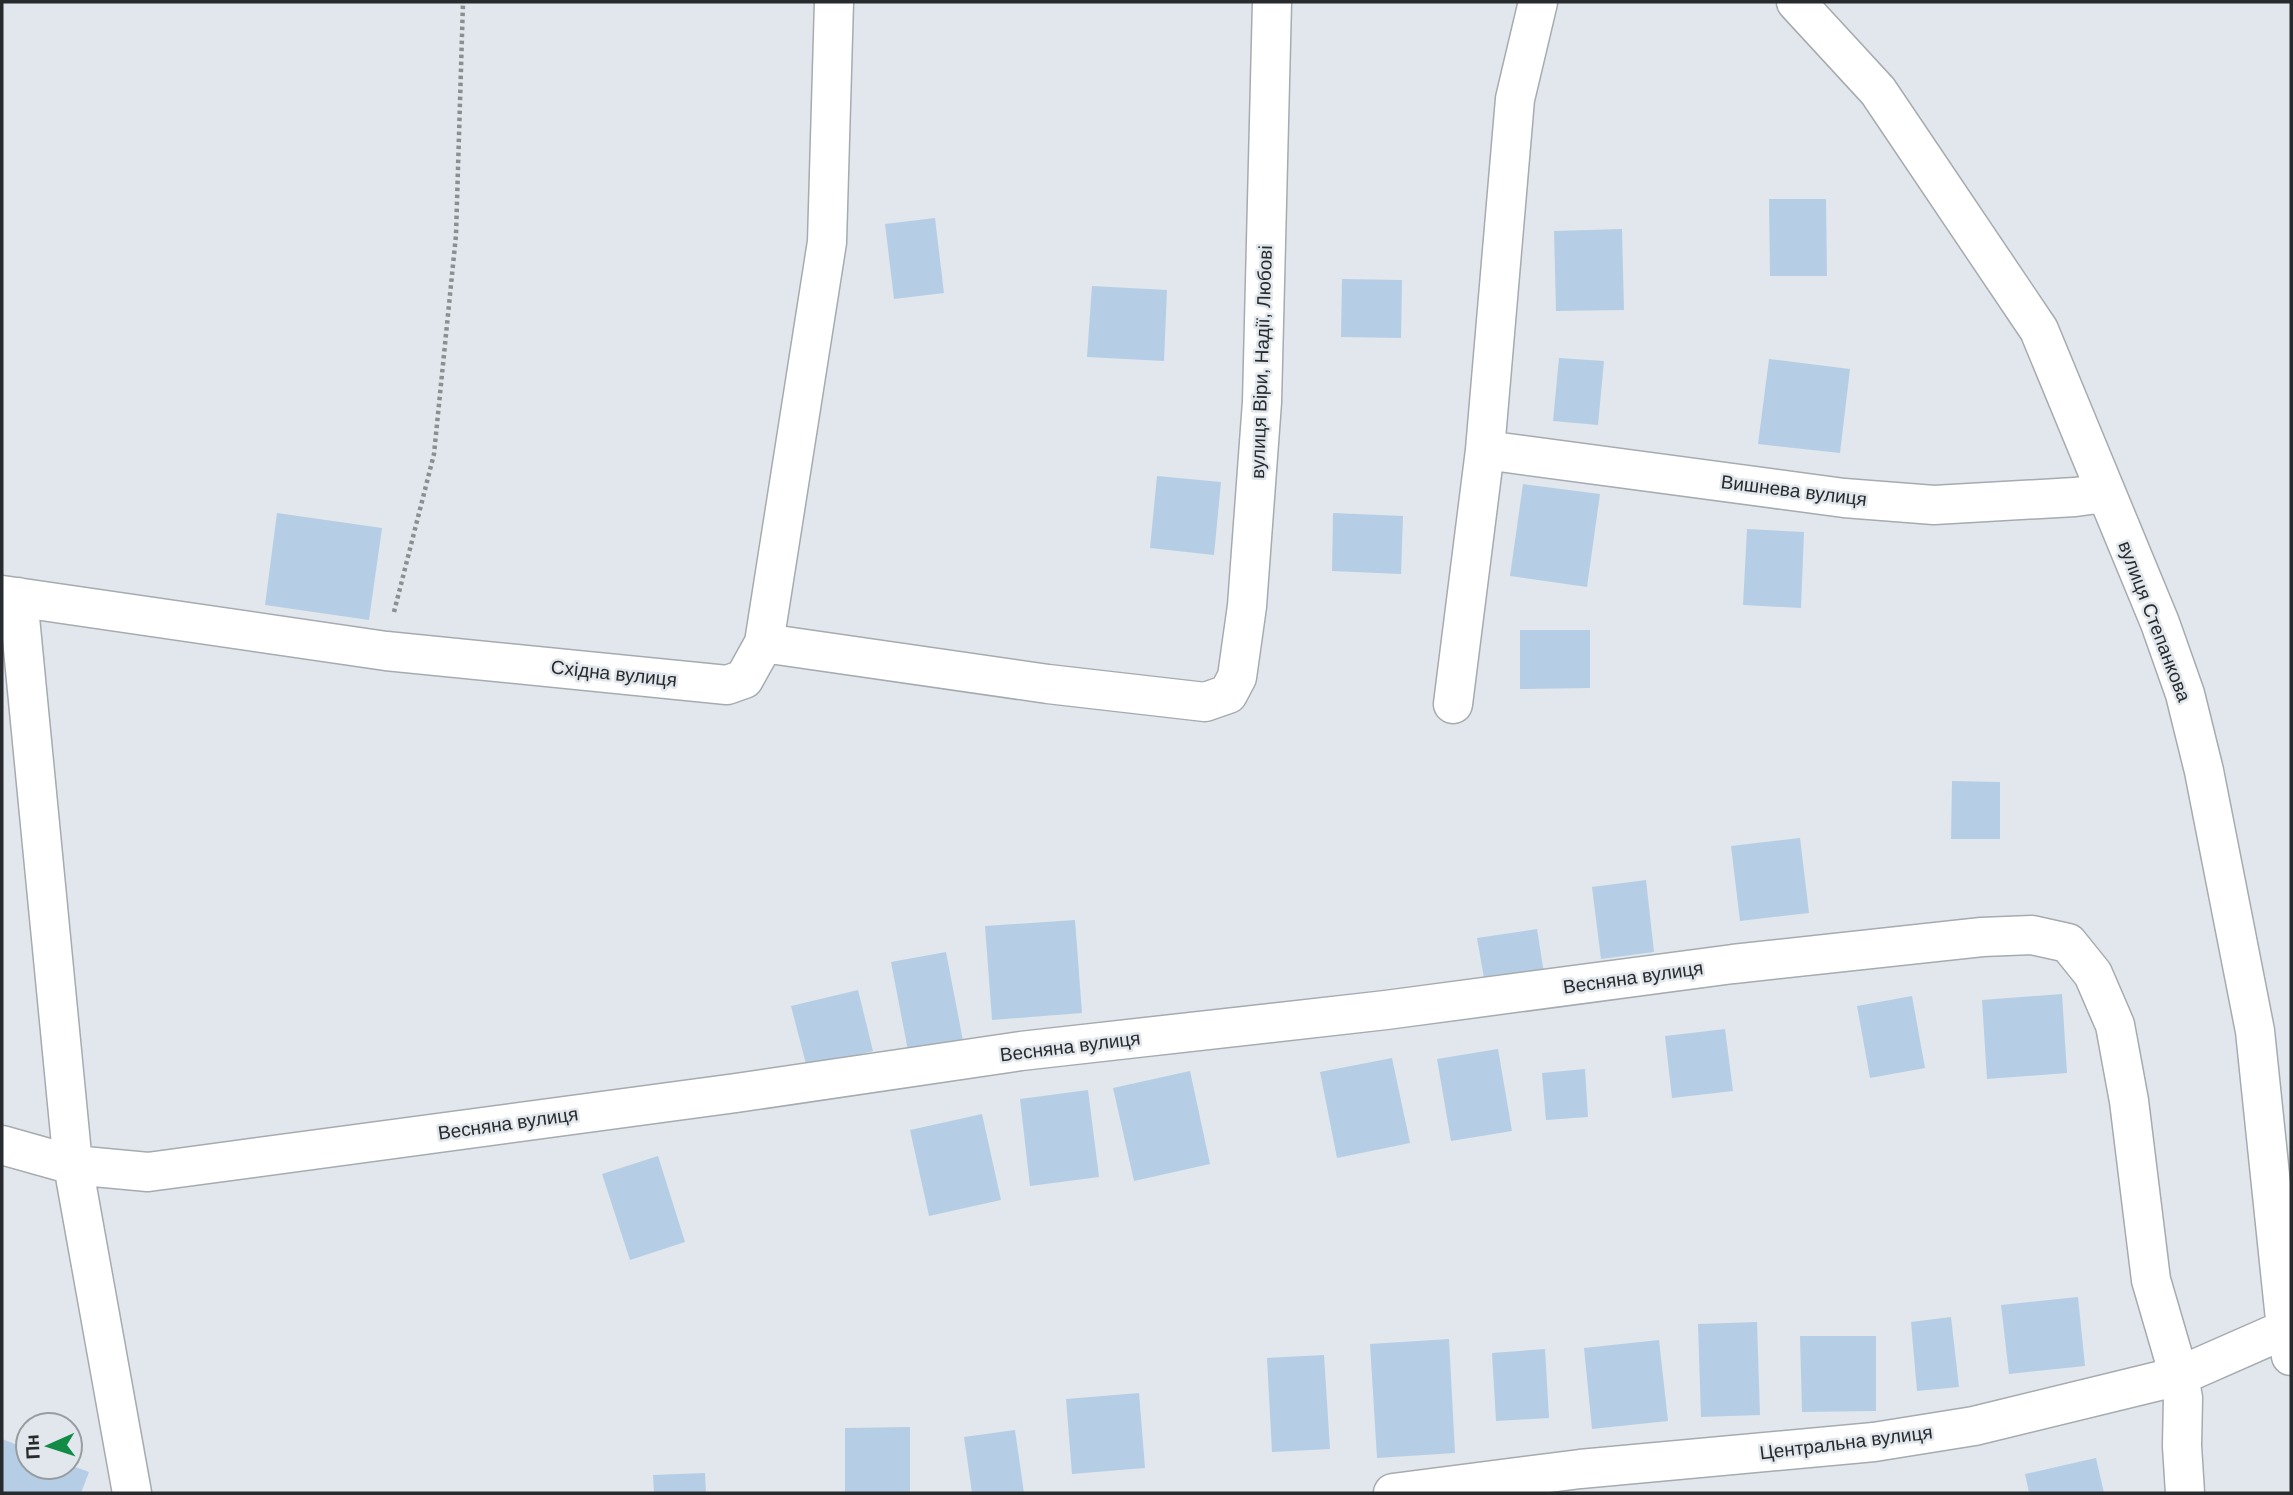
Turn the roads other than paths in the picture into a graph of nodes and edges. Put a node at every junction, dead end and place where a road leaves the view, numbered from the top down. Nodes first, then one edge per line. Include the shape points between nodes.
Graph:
1 (834, 2) edge
2 (1272, 2) edge
3 (1538, 2) edge
4 (1796, 2) edge
5 (1485, 450) junction
6 (2105, 493) junction
7 (10, 596) edge
8 (764, 643) junction
9 (1453, 704) dead end
10 (2, 1145) edge
11 (73, 1165) junction
12 (2289, 1343) edge
13 (2179, 1376) junction
14 (132, 1493) edge
15 (1392, 1493) edge
16 (2185, 1493) edge

1 - 8 street via 827,242
2 - 8 street, вулиця Віри, Надії, Любові via 1262,402 1247,606 1237,677 1228,694 1205,702
3 - 5 street via 1515,99
4 - 6 street, вулиця Степанкова via 1878,91 2039,330
5 - 6 street, Вишнева вулиця via 1843,498 1921,504
5 - 9 street
6 - 12 street, вулиця Степанкова via 2160,623 2185,694 2204,771 2255,1031
7 - 8 street, Східна вулиця via 386,650 727,685 744,679
7 - 11 street
10 - 11 street, Весняна вулиця
11 - 13 street, Весняна вулиця via 148,1172 1021,1051 1386,1010 1733,964 2032,935 2068,943 2093,974 2115,1025 2151,1280
11 - 14 street
12 - 13 street, Центральна вулиця
13 - 15 street, Центральна вулиця via 1974,1426 1874,1442 1580,1469
13 - 16 street

